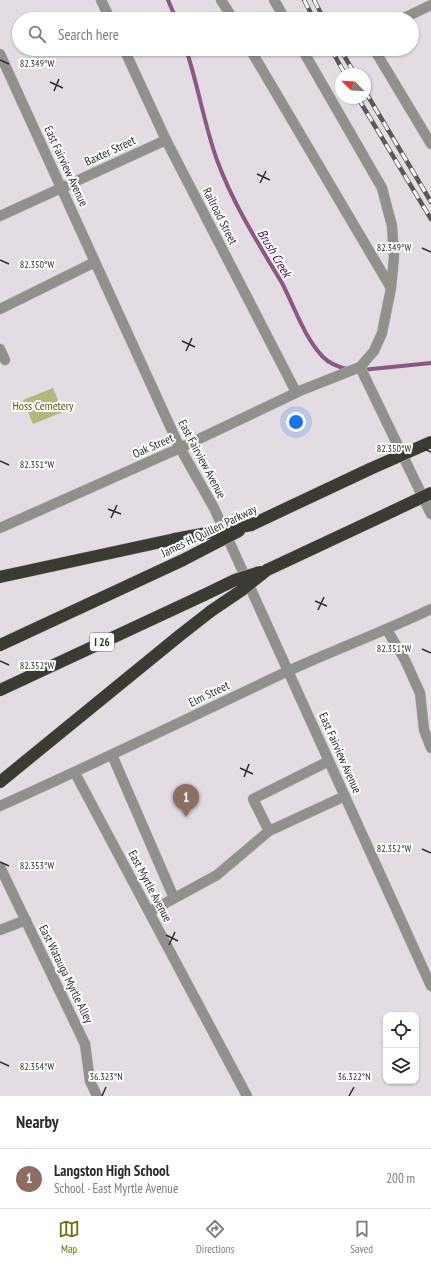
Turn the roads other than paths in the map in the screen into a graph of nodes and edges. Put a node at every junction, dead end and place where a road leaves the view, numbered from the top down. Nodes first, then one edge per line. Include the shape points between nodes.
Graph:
1 (101, 0) edge
2 (221, 0) edge
3 (274, 0) edge
4 (431, 5) edge
5 (107, 12) edge
6 (229, 12) edge
7 (281, 12) edge
8 (416, 12) edge
9 (0, 54) edge
10 (127, 56) edge
11 (254, 56) edge
12 (306, 56) edge
13 (378, 56) edge
14 (166, 140) junction
15 (431, 144) edge
16 (62, 188) junction
17 (0, 216) edge
18 (95, 262) junction
19 (390, 288) junction
20 (0, 309) edge
21 (0, 349) edge
22 (5, 360) dead end
23 (360, 367) junction
24 (296, 392) junction
25 (431, 442) edge
26 (180, 448) junction
27 (431, 493) edge
28 (431, 514) edge
29 (251, 525) junction
30 (0, 528) edge
31 (267, 570) junction
32 (0, 577) edge
33 (431, 609) edge
34 (387, 630) junction
35 (0, 645) edge
36 (288, 671) junction
37 (0, 690) edge
38 (431, 748) edge
39 (112, 755) junction
40 (329, 761) junction
41 (75, 773) junction
42 (0, 782) edge
43 (345, 796) junction
44 (0, 806) edge
45 (269, 831) junction
46 (0, 867) edge
47 (174, 898) junction
48 (149, 912) junction
49 (26, 920) junction
50 (0, 930) edge
51 (431, 986) edge
52 (97, 1096) edge
53 (247, 1096) edge

1 - 5 street
2 - 6 street
3 - 7 street
4 - 8 street
9 - 16 street, East Fairview Avenue
10 - 14 street, Railroad Street
11 - 19 street
12 - 19 street via 382,188 392,226 394,256
13 - 15 street
14 - 16 street, Baxter Street
14 - 24 street, Railroad Street
16 - 17 street, Baxter Street
16 - 18 street, East Fairview Avenue
18 - 20 street
18 - 26 street, East Fairview Avenue
19 - 23 street via 382,333 374,351
21 - 22 street
23 - 24 street, Oak Street
23 - 28 street
24 - 26 street, Oak Street
25 - 29 highway, James H. Quillen Parkway, bridge
26 - 30 street, Oak Street
26 - 36 street, East Fairview Avenue via 214,508
27 - 31 highway, I 26, bridge
29 - 32 highway, bridge
29 - 35 highway, James H. Quillen Parkway, bridge via 184,560
31 - 37 highway, I 26, bridge via 235,580
31 - 42 highway, bridge via 179,636
33 - 34 street, Elm Street
34 - 36 street, Elm Street
34 - 38 street via 405,660 420,693 424,730
36 - 39 street, Elm Street
36 - 40 street, East Fairview Avenue
39 - 41 street, Elm Street
39 - 47 street
40 - 43 street, East Fairview Avenue
40 - 45 street via 253,799
41 - 44 street, Elm Street
41 - 48 street, East Myrtle Avenue
43 - 45 street
43 - 51 street, East Fairview Avenue
45 - 47 street via 217,875
46 - 49 street, East Watauga Myrtle Alley
47 - 48 street
48 - 53 street, East Myrtle Avenue
49 - 50 street
49 - 52 street, East Watauga Myrtle Alley via 85,1044 90,1081

